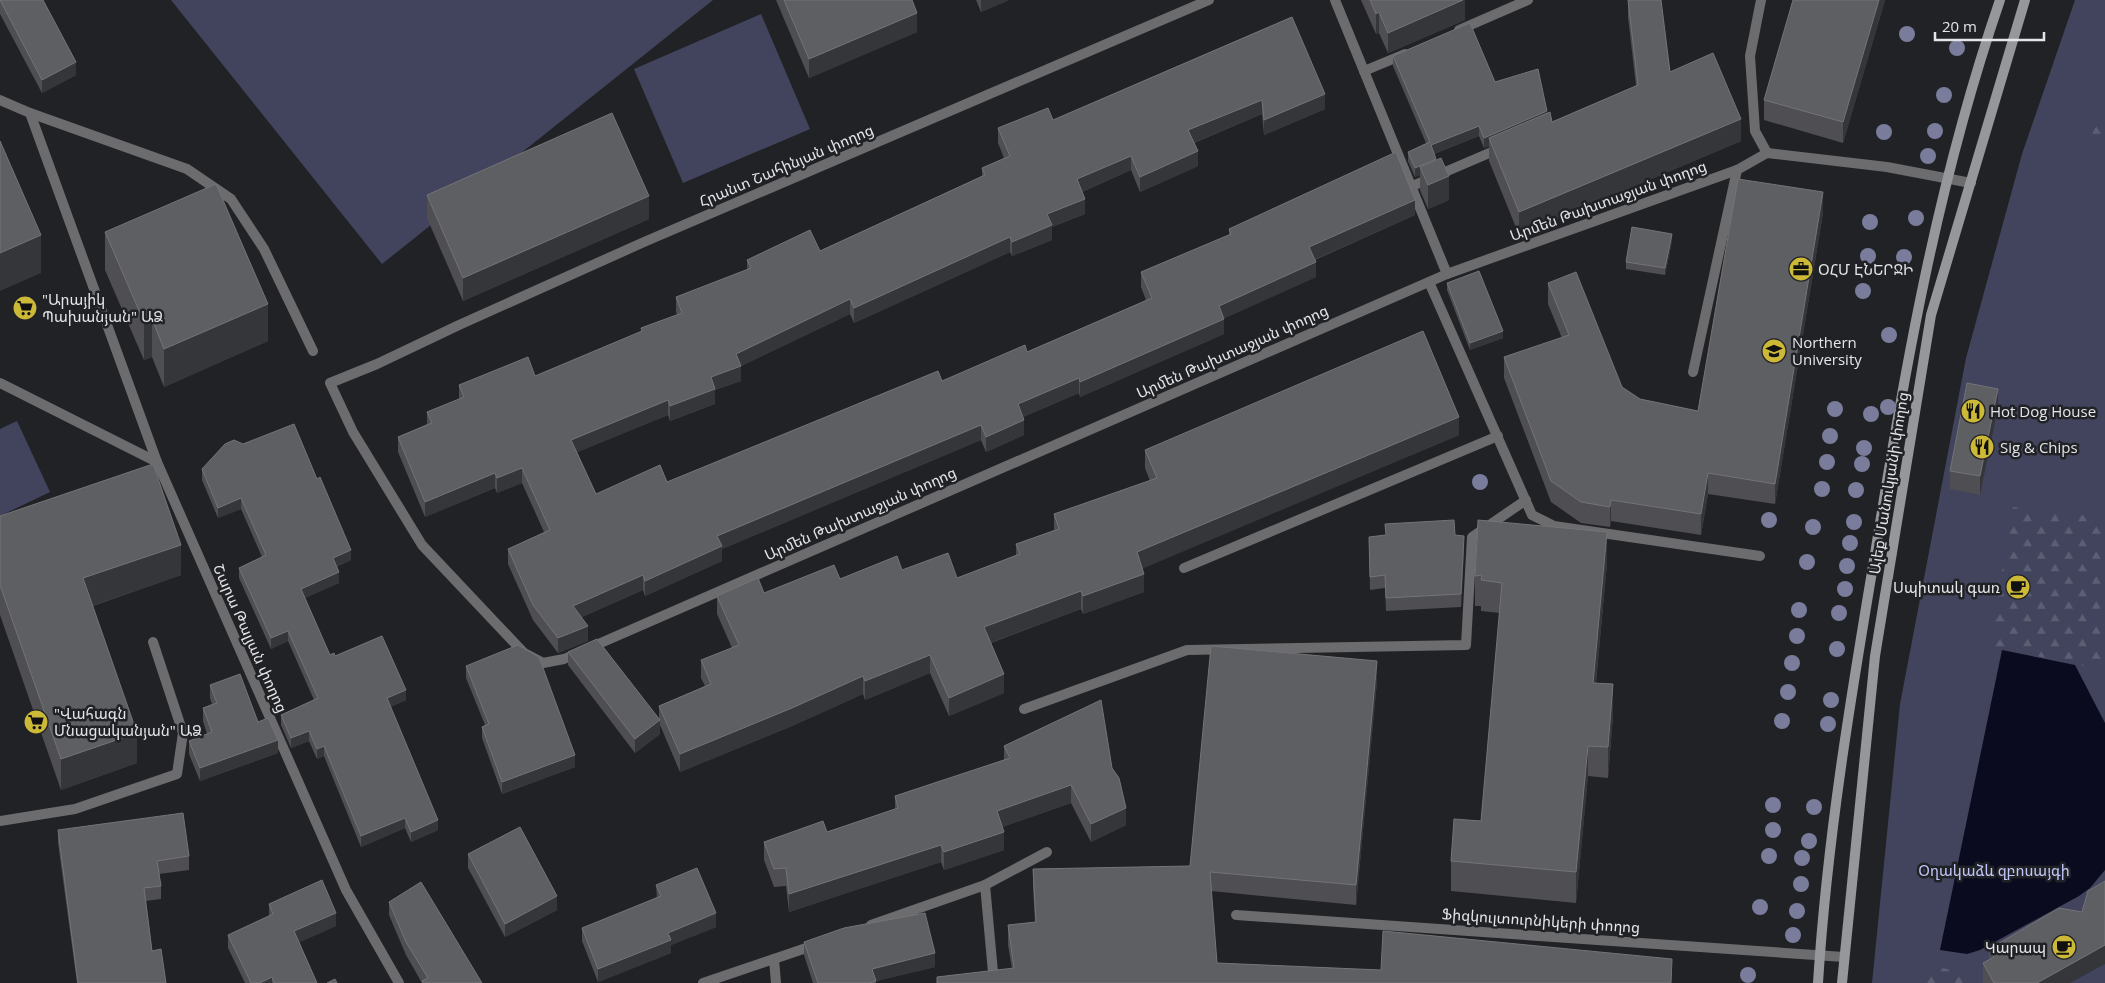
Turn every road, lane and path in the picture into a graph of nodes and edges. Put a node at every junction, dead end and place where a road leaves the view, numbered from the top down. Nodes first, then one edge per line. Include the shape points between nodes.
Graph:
1 (1209, 0) edge
2 (1334, 0) edge
3 (1528, 0) edge
4 (1761, 0) edge
5 (2000, 0) edge
6 (2025, 0) edge
7 (1446, 36) edge
8 (1419, 48) edge
9 (1364, 71) junction
10 (0, 100) edge
11 (30, 113) junction
12 (1511, 144) edge
13 (1767, 153) junction
14 (1737, 170) junction
15 (1947, 179) junction
16 (1971, 184) junction
17 (1410, 187) junction
18 (1447, 274) junction
19 (1429, 282) junction
20 (313, 352) dead end
21 (1693, 372) dead end
22 (0, 383) edge
23 (1498, 436) junction
24 (157, 462) junction
25 (1526, 500) junction
26 (1760, 556) dead end
27 (1184, 568) dead end
28 (153, 642) dead end
29 (524, 653) joint
30 (1024, 709) dead end
31 (0, 821) edge
32 (1047, 852) dead end
33 (985, 885) junction
34 (1236, 915) dead end
35 (857, 930) edge
36 (829, 940) edge
37 (1820, 955) junction
38 (1844, 957) junction
39 (774, 959) junction
40 (399, 983) edge
41 (703, 983) edge
42 (776, 983) edge
43 (994, 983) edge
44 (1818, 983) edge
45 (1842, 983) edge

1 - 29 street, Հրանտ Շահինյան փողոց via 636,246 330,383 353,432 422,545
2 - 9 street
3 - 7 street
4 - 13 street via 1750,56 1754,131
5 - 15 street, Ալեք Մանուկյանի փողոց via 1976,70
6 - 16 street, Ալեք Մանուկյանի փողոց
8 - 9 street
9 - 17 street
10 - 11 street
11 - 20 street via 187,169 231,199 264,249
11 - 24 street, Շարա Թալյան փողոց
12 - 17 street
13 - 14 street, Արմեն Թախտաջյան փողոց
13 - 15 street via 1887,167
14 - 18 street, Արմեն Թախտաջյան փողոց
14 - 21 street
15 - 16 street
15 - 37 street, Ալեք Մանուկյանի փողոց via 1916,314 1848,716
16 - 38 street, Ալեք Մանուկյանի փողոց via 1931,315 1915,409 1875,656
17 - 18 street
18 - 19 street, Արմեն Թախտաջյան փողոց
19 - 23 street
19 - 29 street, Արմեն Թախտաջյան փողոց via 564,659 543,663
22 - 24 street
23 - 25 street
23 - 27 street
24 - 40 street, Շարա Թալյան փողոց via 346,890
25 - 26 street via 1532,515 1554,526
25 - 30 street via 1472,537 1466,645 1187,650
28 - 31 street via 183,733 177,774 75,809
32 - 33 street
33 - 35 street
33 - 43 street
34 - 37 street, Ֆիզկուլտուրնիկերի փողոց
36 - 39 street
37 - 38 street, Ֆիզկուլտուրնիկերի փողոց
37 - 44 street, Ալեք Մանուկյանի փողոց
38 - 45 street, Ալեք Մանուկյանի փողոց
39 - 41 street
39 - 42 street

